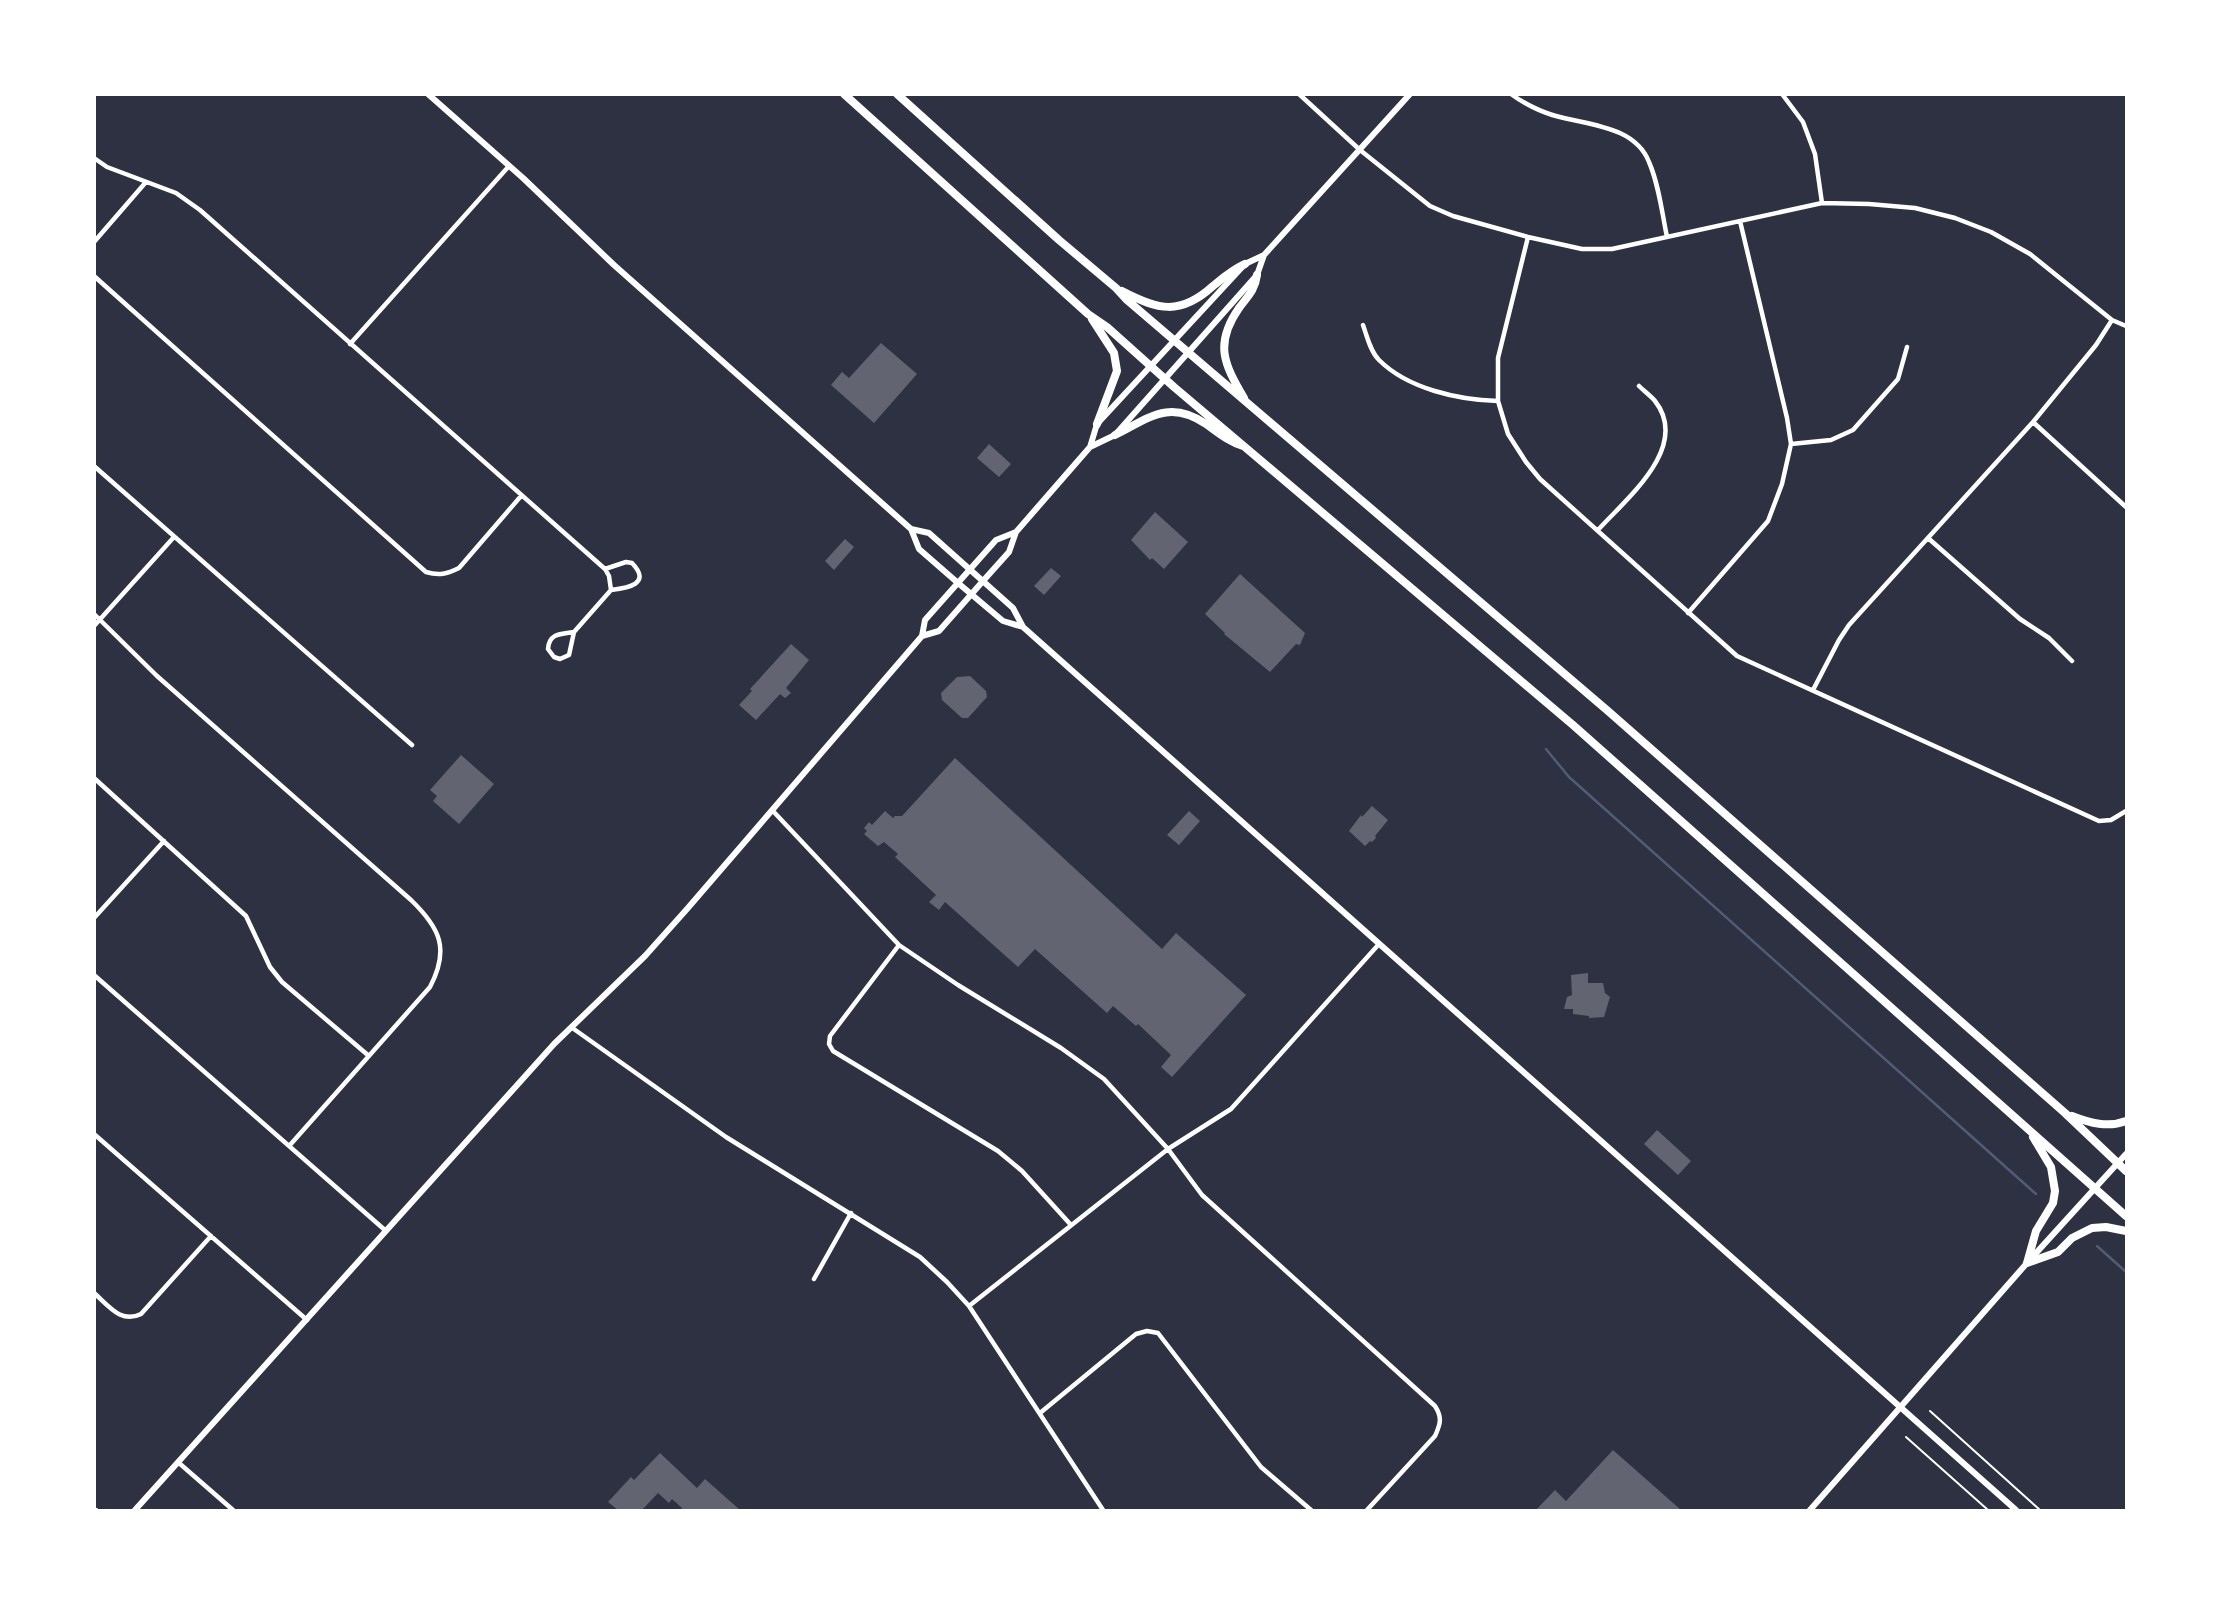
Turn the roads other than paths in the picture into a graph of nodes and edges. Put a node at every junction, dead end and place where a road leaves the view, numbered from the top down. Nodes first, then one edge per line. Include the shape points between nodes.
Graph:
1 (428, 94) edge
2 (844, 94) edge
3 (897, 94) edge
4 (1299, 94) edge
5 (1410, 94) edge
6 (1511, 94) edge
7 (1782, 94) edge
8 (1360, 150) junction
9 (94, 158) edge
10 (509, 166) junction
11 (146, 182) junction
12 (1822, 203) junction
13 (1740, 221) junction
14 (1528, 237) junction
15 (1667, 237) junction
16 (94, 242) edge
17 (1264, 255) junction
18 (1245, 264) junction
19 (1257, 275) junction
20 (94, 276) edge
21 (1116, 288) junction
22 (1088, 314) junction
23 (2112, 320) junction
24 (1363, 325) dead end
25 (2126, 326) edge
26 (1174, 341) junction
27 (350, 344) junction
28 (1907, 347) dead end
29 (1188, 353) junction
30 (1151, 366) junction
31 (1164, 378) junction
32 (1639, 386) dead end
33 (1498, 401) junction
34 (1247, 404) junction
35 (2033, 422) junction
36 (1097, 424) junction
37 (1115, 435) junction
38 (1791, 444) junction
39 (1090, 447) junction
40 (1248, 447) junction
41 (94, 466) edge
42 (521, 496) junction
43 (2126, 507) edge
44 (911, 529) junction
45 (1598, 530) junction
46 (1016, 532) junction
47 (174, 537) junction
48 (1928, 538) junction
49 (605, 569) junction
50 (970, 569) junction
51 (984, 581) junction
52 (958, 583) junction
53 (611, 590) junction
54 (972, 594) junction
55 (1688, 613) junction
56 (94, 614) edge
57 (100, 619) junction
58 (94, 626) edge
59 (1023, 627) junction
60 (574, 632) junction
61 (922, 636) junction
62 (2072, 662) dead end
63 (1813, 690) junction
64 (412, 745) dead end
65 (94, 778) edge
66 (772, 810) junction
67 (2126, 811) edge
68 (164, 841) junction
69 (94, 918) edge
70 (1379, 943) junction
71 (899, 945) junction
72 (94, 975) edge
73 (570, 1027) junction
74 (369, 1056) junction
75 (2065, 1113) junction
76 (2126, 1121) edge
77 (2027, 1128) junction
78 (94, 1134) edge
79 (290, 1145) junction
80 (1168, 1149) junction
81 (2126, 1154) edge
82 (2118, 1163) junction
83 (2126, 1171) edge
84 (2094, 1188) junction
85 (852, 1213) junction
86 (2126, 1216) edge
87 (1071, 1225) junction
88 (2126, 1231) edge
89 (386, 1232) junction
90 (211, 1236) junction
91 (2027, 1263) junction
92 (814, 1279) dead end
93 (94, 1293) edge
94 (969, 1306) junction
95 (307, 1320) junction
96 (1900, 1410) junction
97 (1040, 1413) junction
98 (179, 1463) junction
99 (135, 1510) edge
100 (233, 1510) edge
101 (1103, 1510) edge
102 (1311, 1510) edge
103 (1367, 1510) edge
104 (1810, 1510) edge
105 (2015, 1510) edge

1 - 10 main road
2 - 22 highway
3 - 21 highway
4 - 8 street
5 - 8 main road
6 - 15 street via 1552,115 1626,135 1637,143 1649,161
7 - 12 street via 1803,122 1815,154
8 - 14 street via 1430,206
8 - 17 main road
9 - 11 street
10 - 27 street
10 - 44 main road
11 - 16 street
11 - 27 street via 179,195 200,210
12 - 13 street
12 - 23 street via 1915,208 1992,233 2030,254
13 - 15 street
13 - 38 street
14 - 15 street via 1582,249 1612,249
14 - 33 street via 1498,358
17 - 18 main road
17 - 19 main road
18 - 21 highway via 1194,301 1176,308 1146,304
18 - 26 main road
19 - 29 main road
19 - 34 highway via 1255,289 1238,309 1225,337 1223,351 1229,373
20 - 42 street via 426,572 437,575 459,568
21 - 26 highway
22 - 30 highway
22 - 36 highway via 1114,354 1117,371
23 - 25 street
23 - 35 street
24 - 33 street via 1380,360 1407,379 1440,393
26 - 29 highway
26 - 30 main road
27 - 42 street
28 - 38 street via 1898,379 1853,430 1831,440
29 - 31 main road
29 - 34 highway
30 - 31 highway
30 - 36 main road
31 - 37 main road
31 - 40 highway
32 - 45 street via 1656,402 1665,443 1657,464
33 - 45 street via 1508,434 1526,462
34 - 75 highway via 1608,710
35 - 43 street
35 - 48 street
36 - 39 main road
37 - 39 main road
37 - 40 highway via 1165,411 1184,413 1229,441
38 - 55 street via 1768,522
39 - 46 main road
40 - 77 highway via 1642,784
41 - 47 street
42 - 49 street
44 - 50 main road via 929,533
44 - 52 main road via 919,548
45 - 55 street
46 - 50 main road via 996,540
46 - 51 main road via 1009,552
47 - 57 street
47 - 64 street
48 - 62 street
48 - 63 street via 1849,625
49 - 53 street
49 - 53 street via 626,562 639,573 636,584
50 - 51 main road
50 - 52 main road
51 - 54 main road
51 - 59 main road via 1013,608
52 - 54 main road
52 - 61 main road via 925,620
53 - 60 street
54 - 59 main road via 1003,621
54 - 61 main road via 939,631
55 - 63 street via 1737,656
56 - 57 street
57 - 58 street
57 - 74 street via 157,676 419,908 436,929 441,953 436,975
59 - 70 main road
60 - 60 street via 551,638 548,649 554,657 569,655
61 - 66 main road
63 - 67 street via 2099,821
65 - 68 street
66 - 71 street
66 - 73 main road via 645,956
68 - 69 street
68 - 74 street via 246,916 282,982
70 - 80 street via 1231,1109
70 - 96 main road
71 - 80 street via 1104,1079
71 - 87 street via 830,1036 833,1051 998,1151
72 - 79 street
73 - 85 street via 726,1138
73 - 89 main road
74 - 79 street
75 - 76 highway via 2103,1125
75 - 82 highway
77 - 84 highway
77 - 91 highway via 2051,1167 2055,1191
78 - 90 street
79 - 89 street
80 - 87 street
80 - 103 street via 1202,1195 1441,1415 1435,1436
81 - 82 main road
82 - 83 highway
82 - 84 main road
84 - 86 highway
84 - 91 main road
85 - 92 street
85 - 94 street via 920,1257
87 - 94 street
88 - 91 highway via 2092,1228 2058,1252
89 - 95 main road
90 - 93 street via 133,1318 118,1314
90 - 95 street
91 - 96 main road
94 - 97 street
95 - 98 main road
96 - 104 main road
96 - 105 main road
97 - 101 street
97 - 102 street via 1136,1334 1158,1333 1261,1467
98 - 99 main road
98 - 100 street

